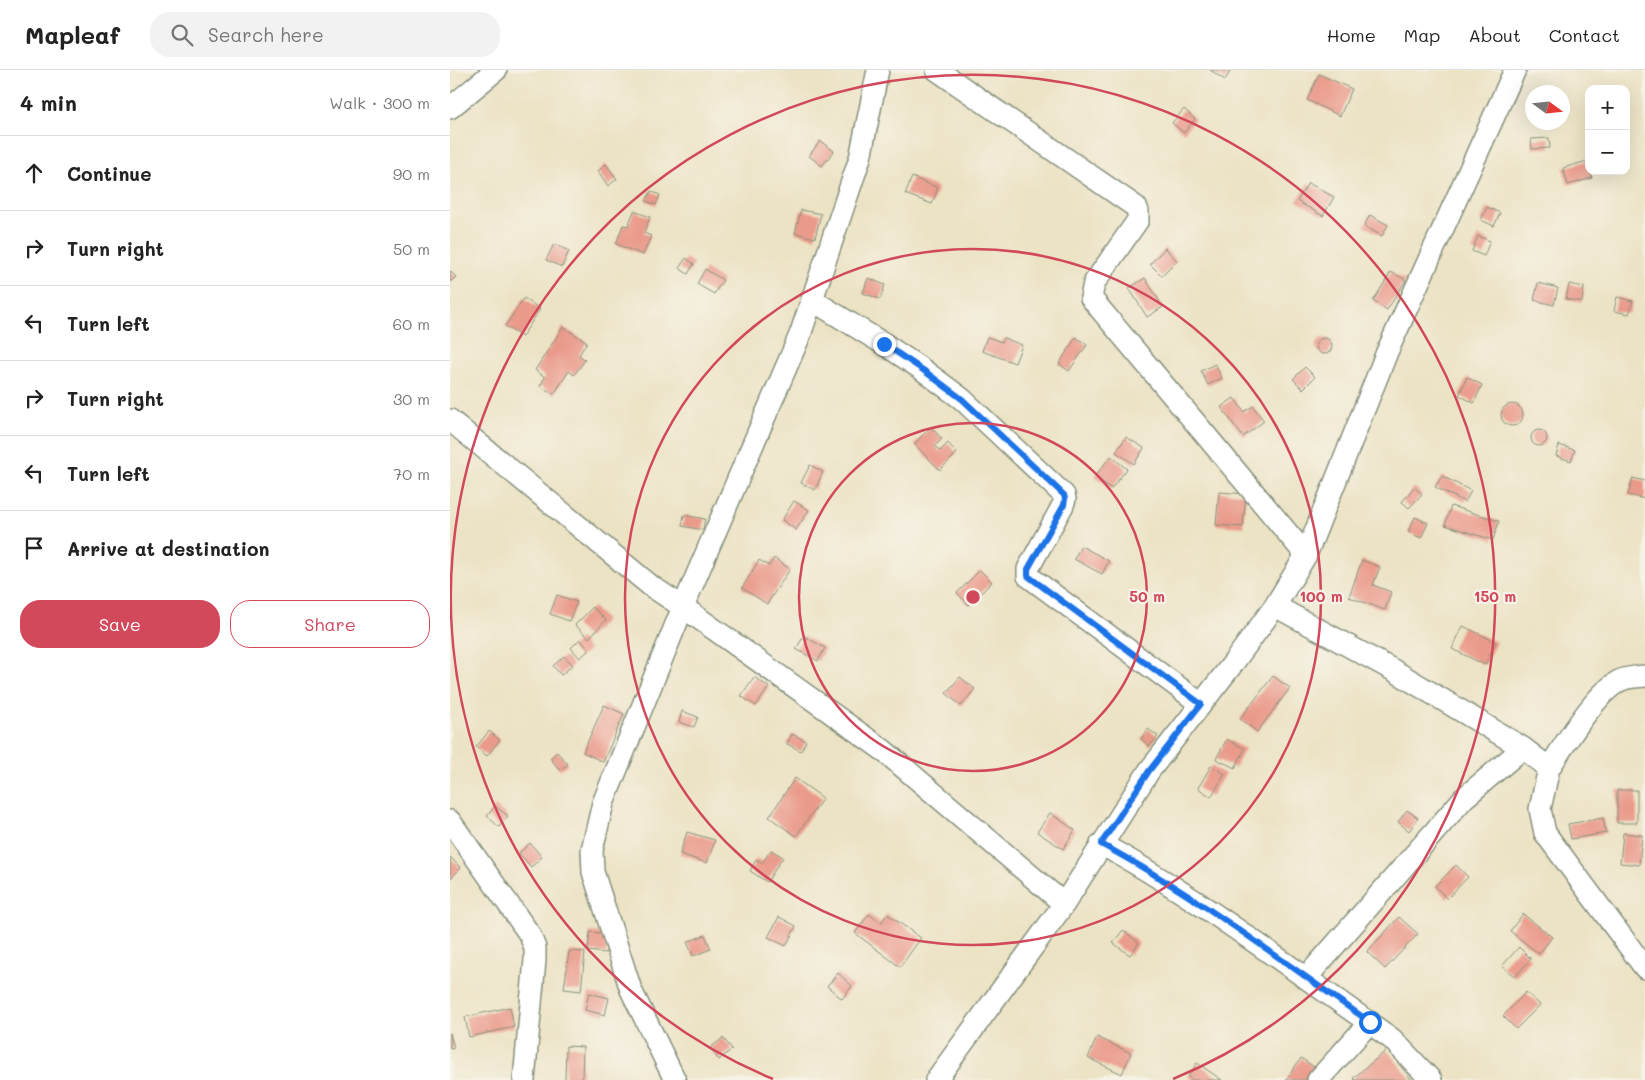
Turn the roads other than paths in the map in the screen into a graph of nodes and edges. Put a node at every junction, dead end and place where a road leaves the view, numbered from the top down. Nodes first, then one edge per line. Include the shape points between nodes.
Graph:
1 (878, 70) edge
2 (937, 70) edge
3 (1516, 70) edge
4 (493, 71) edge
5 (450, 108) edge
6 (812, 300) junction
7 (450, 420) edge
8 (1306, 555) junction
9 (683, 606) junction
10 (1274, 606) junction
11 (1645, 676) edge
12 (1201, 704) junction
13 (1523, 748) junction
14 (1549, 768) junction
15 (450, 821) edge
16 (1101, 844) junction
17 (1064, 904) junction
18 (1645, 968) edge
19 (1306, 978) junction
20 (1370, 1022) junction
21 (524, 1080) edge
22 (676, 1080) edge
23 (936, 1080) edge
24 (1318, 1080) edge
25 (1431, 1080) edge

1 - 6 street via 860,158
2 - 8 street via 1136,207 1138,220 1094,283 1091,298
3 - 8 street via 1387,352
4 - 5 street
6 - 9 street via 800,335
6 - 12 street via 884,344 962,399 1064,495 1064,505 1028,569 1028,576
7 - 9 street via 651,586
8 - 10 street
9 - 17 street via 883,750
9 - 22 street via 603,803 592,850 593,872 631,990
10 - 12 street
10 - 13 street via 1393,670
11 - 14 street via 1621,680 1607,688
12 - 16 street via 1149,771
13 - 14 street
13 - 19 street via 1464,798
14 - 18 street via 1540,809 1545,833
15 - 21 street via 530,936 534,948
16 - 17 street
16 - 19 street via 1204,906
17 - 23 street
19 - 20 street
20 - 24 street
20 - 25 street via 1392,1038

